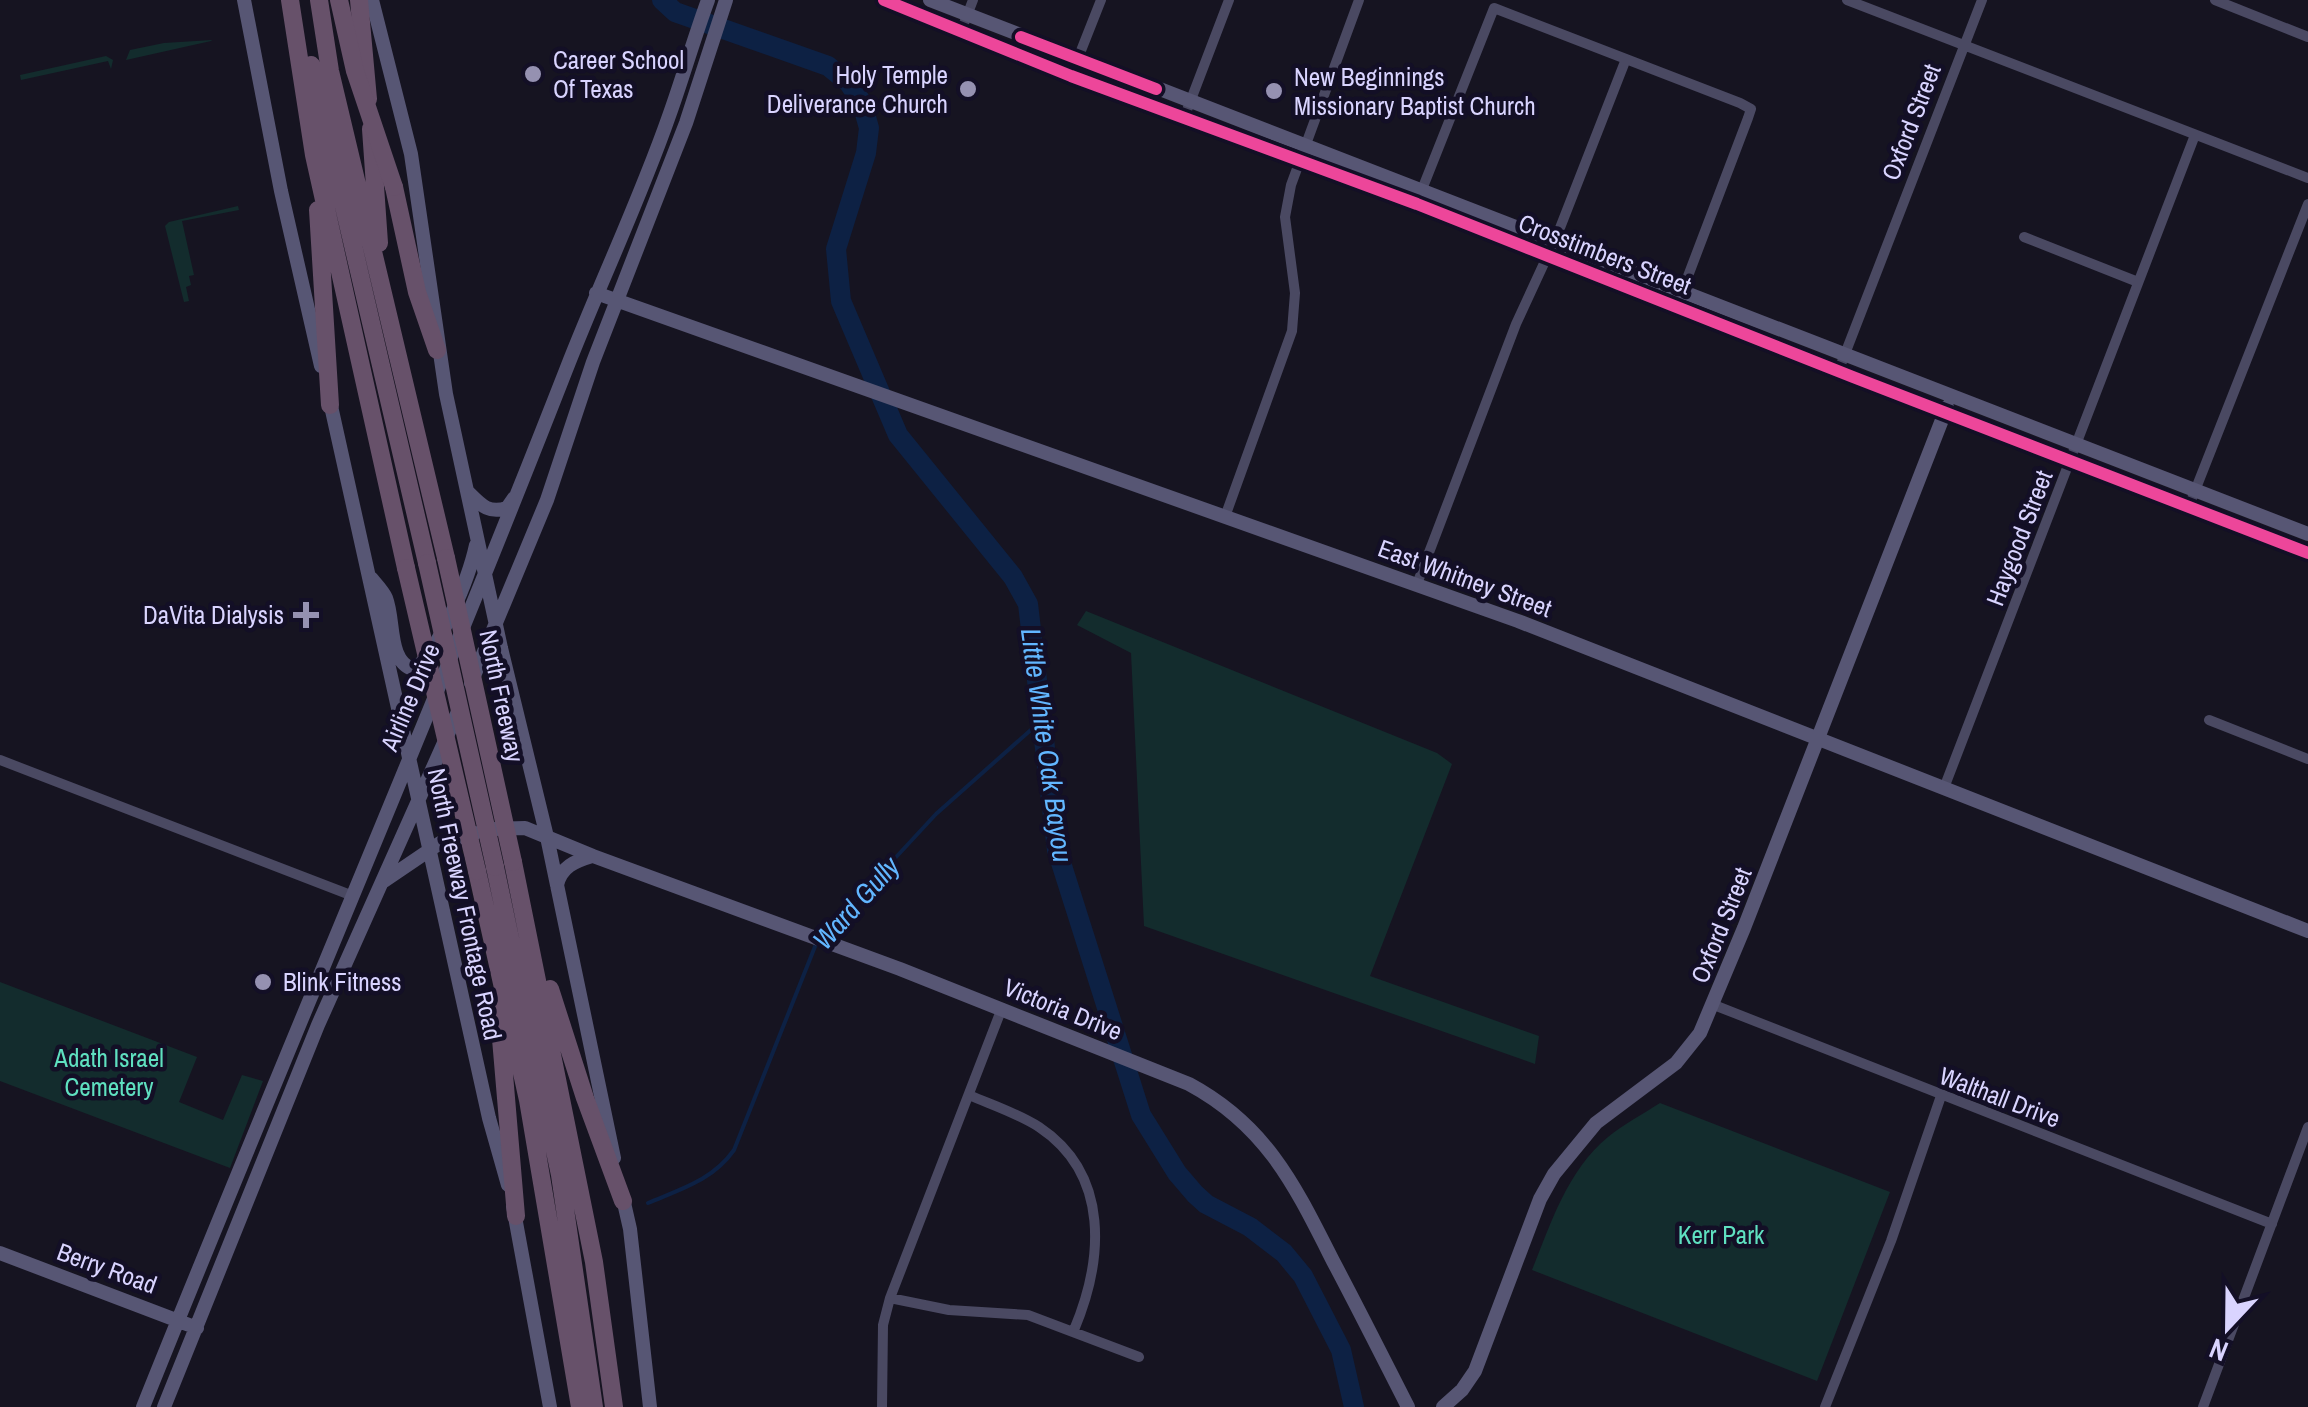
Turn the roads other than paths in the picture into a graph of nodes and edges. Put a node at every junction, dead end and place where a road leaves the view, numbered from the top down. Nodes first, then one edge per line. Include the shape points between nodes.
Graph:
1 (244, 0) edge
2 (290, 0) edge
3 (301, 0) edge
4 (320, 0) edge
5 (339, 0) edge
6 (359, 0) edge
7 (372, 0) edge
8 (708, 0) edge
9 (726, 0) edge
10 (884, 0) edge
11 (930, 0) edge
12 (1101, 0) edge
13 (1228, 0) edge
14 (1359, 0) edge
15 (1847, 0) edge
16 (1982, 0) edge
17 (2214, 0) edge
18 (970, 8) edge
19 (961, 30) junction
20 (2308, 37) edge
21 (1964, 46) junction
22 (1077, 59) junction
23 (1626, 59) junction
24 (1071, 76) junction
25 (1189, 102) junction
26 (669, 116) junction
27 (1184, 118) junction
28 (686, 123) junction
29 (2195, 134) junction
30 (1302, 152) junction
31 (314, 155) junction
32 (2308, 178) edge
33 (1419, 197) junction
34 (2308, 204) edge
35 (2024, 237) dead end
36 (1554, 240) junction
37 (1548, 256) junction
38 (2138, 282) junction
39 (381, 288) junction
40 (596, 293) junction
41 (1680, 298) junction
42 (617, 300) junction
43 (437, 350) junction
44 (1844, 356) junction
45 (1838, 372) junction
46 (562, 380) junction
47 (583, 388) junction
48 (1950, 397) junction
49 (330, 404) junction
50 (1944, 412) junction
51 (2074, 452) junction
52 (466, 489) junction
53 (518, 494) junction
54 (2192, 500) junction
55 (1226, 514) junction
56 (2308, 534) edge
57 (477, 539) junction
58 (2308, 553) edge
59 (368, 574) junction
60 (485, 578) junction
61 (1417, 584) junction
62 (496, 626) junction
63 (2209, 720) dead end
64 (1818, 738) junction
65 (409, 756) junction
66 (2308, 759) edge
67 (0, 760) edge
68 (1944, 788) junction
69 (419, 802) junction
70 (547, 837) junction
71 (429, 850) junction
72 (592, 856) junction
73 (495, 866) junction
74 (398, 872) junction
75 (436, 878) junction
76 (382, 882) junction
77 (557, 886) junction
78 (353, 896) junction
79 (524, 906) junction
80 (2308, 931) edge
81 (356, 944) junction
82 (504, 988) junction
83 (1714, 1005) junction
84 (1002, 1008) junction
85 (294, 1039) junction
86 (310, 1045) junction
87 (968, 1095) junction
88 (1941, 1096) junction
89 (2308, 1127) edge
90 (234, 1183) junction
91 (252, 1191) junction
92 (623, 1201) junction
93 (516, 1216) junction
94 (2272, 1224) junction
95 (0, 1252) edge
96 (890, 1298) junction
97 (178, 1320) junction
98 (197, 1328) junction
99 (1074, 1330) junction
100 (1138, 1357) dead end
101 (143, 1407) edge
102 (164, 1407) edge
103 (550, 1407) edge
104 (580, 1407) edge
105 (594, 1407) edge
106 (614, 1407) edge
107 (650, 1407) edge
108 (882, 1407) edge
109 (1408, 1407) edge
110 (1443, 1407) edge
111 (1825, 1407) edge
112 (2204, 1407) edge

1 - 49 main road, North Freeway Frontage Road
2 - 31 highway, North Freeway
3 - 73 highway, North Freeway, bridge
4 - 39 highway, North Freeway
5 - 43 highway, bridge
6 - 39 highway
7 - 43 main road via 411,154
8 - 26 main road, Airline Drive
9 - 28 main road, Airline Drive
10 - 19 main road, Crosstimbers Street
11 - 18 main road, Crosstimbers Street
12 - 22 street
13 - 25 street
14 - 30 street
15 - 21 street
16 - 21 street, Oxford Street
17 - 20 street
18 - 19 street
18 - 22 main road, Crosstimbers Street
19 - 24 main road, Crosstimbers Street
21 - 29 street
21 - 44 street, Oxford Street
22 - 24 street
22 - 25 main road, Crosstimbers Street
23 - 33 street via 1494,8
23 - 36 street
23 - 41 street via 1751,109
24 - 27 main road, Crosstimbers Street
25 - 27 street
25 - 30 main road, Crosstimbers Street
26 - 28 main road
26 - 40 main road, Airline Drive
27 - 30 main road, Crosstimbers Street
28 - 42 main road, Airline Drive
29 - 32 street
29 - 38 street, Haygood Street
30 - 33 main road, Crosstimbers Street
30 - 55 street via 1285,217 1295,293 1292,331
31 - 49 highway
31 - 73 highway, North Freeway, bridge via 406,568
33 - 36 main road, Crosstimbers Street
33 - 37 main road, Crosstimbers Street
34 - 54 street
35 - 38 street
36 - 37 street
36 - 41 main road, Crosstimbers Street
37 - 41 main road, Crosstimbers Street
37 - 61 street
38 - 51 street, Haygood Street
39 - 73 highway, North Freeway, bridge via 446,558
40 - 42 main road, East Whitney Street
40 - 46 main road, Airline Drive
41 - 44 main road, Crosstimbers Street
41 - 45 main road, Crosstimbers Street
42 - 47 main road, Airline Drive
42 - 55 main road, East Whitney Street
43 - 52 main road
44 - 45 street, Oxford Street
44 - 48 main road, Crosstimbers Street
45 - 50 main road, Crosstimbers Street
46 - 47 main road
46 - 53 main road, Airline Drive
47 - 62 main road, Airline Drive
48 - 50 main road, Oxford Street
48 - 51 main road, Crosstimbers Street
49 - 59 main road, North Freeway Frontage Road
50 - 51 main road, Crosstimbers Street
50 - 64 main road, Oxford Street
51 - 54 main road, Crosstimbers Street
51 - 68 street, Haygood Street
52 - 53 main road via 492,510 507,508
52 - 57 main road
53 - 60 main road, Airline Drive
54 - 56 main road, Crosstimbers Street
54 - 58 main road, Crosstimbers Street
55 - 61 main road, East Whitney Street
57 - 59 main road via 432,648 414,670 398,656 386,597
57 - 60 main road
59 - 65 main road, North Freeway Frontage Road
60 - 62 main road
60 - 65 main road, Airline Drive
61 - 64 main road, East Whitney Street
62 - 69 main road, Airline Drive
62 - 70 main road
63 - 66 street
64 - 68 main road, East Whitney Street
64 - 83 main road, Oxford Street
65 - 69 main road, North Freeway Frontage Road
65 - 78 main road, Airline Drive
67 - 78 street
68 - 80 main road, East Whitney Street
69 - 71 main road, North Freeway Frontage Road
69 - 76 main road, Airline Drive
70 - 71 main road, Victoria Drive via 510,826
70 - 72 main road, Victoria Drive
70 - 77 main road
71 - 74 main road, Victoria Drive
71 - 75 main road, North Freeway Frontage Road
72 - 77 main road via 567,867
72 - 84 main road, Victoria Drive
73 - 79 highway, North Freeway
73 - 82 highway, North Freeway
73 - 105 highway, North Freeway via 560,1175
74 - 75 main road via 416,868
74 - 76 main road, Victoria Drive
75 - 93 main road, North Freeway Frontage Road
76 - 81 main road, Airline Drive
77 - 92 main road
78 - 81 main road via 360,905 352,924
78 - 85 main road, Airline Drive
79 - 92 highway
79 - 106 highway, North Freeway via 594,1262
81 - 86 main road, Airline Drive
82 - 93 highway via 500,1027
82 - 104 highway, North Freeway
83 - 88 street, Walthall Drive
83 - 110 main road, Oxford Street via 1676,1063 1596,1122 1554,1174 1474,1371
84 - 87 street
84 - 109 main road, Victoria Drive via 1216,1099 1245,1123 1284,1168
85 - 86 main road
85 - 90 main road, Airline Drive
86 - 91 main road, Airline Drive
87 - 96 street
87 - 99 street via 1042,1129 1084,1182 1096,1260
88 - 94 street, Walthall Drive
88 - 111 street
89 - 94 street
90 - 91 main road
90 - 97 main road, Airline Drive
91 - 98 main road, Airline Drive
92 - 107 main road
93 - 103 main road, North Freeway Frontage Road
94 - 112 street
95 - 97 main road, Berry Road
96 - 99 street via 1028,1315
96 - 108 street via 883,1325
97 - 98 main road, Berry Road
97 - 101 main road, Airline Drive
98 - 102 main road, Airline Drive
99 - 100 street

